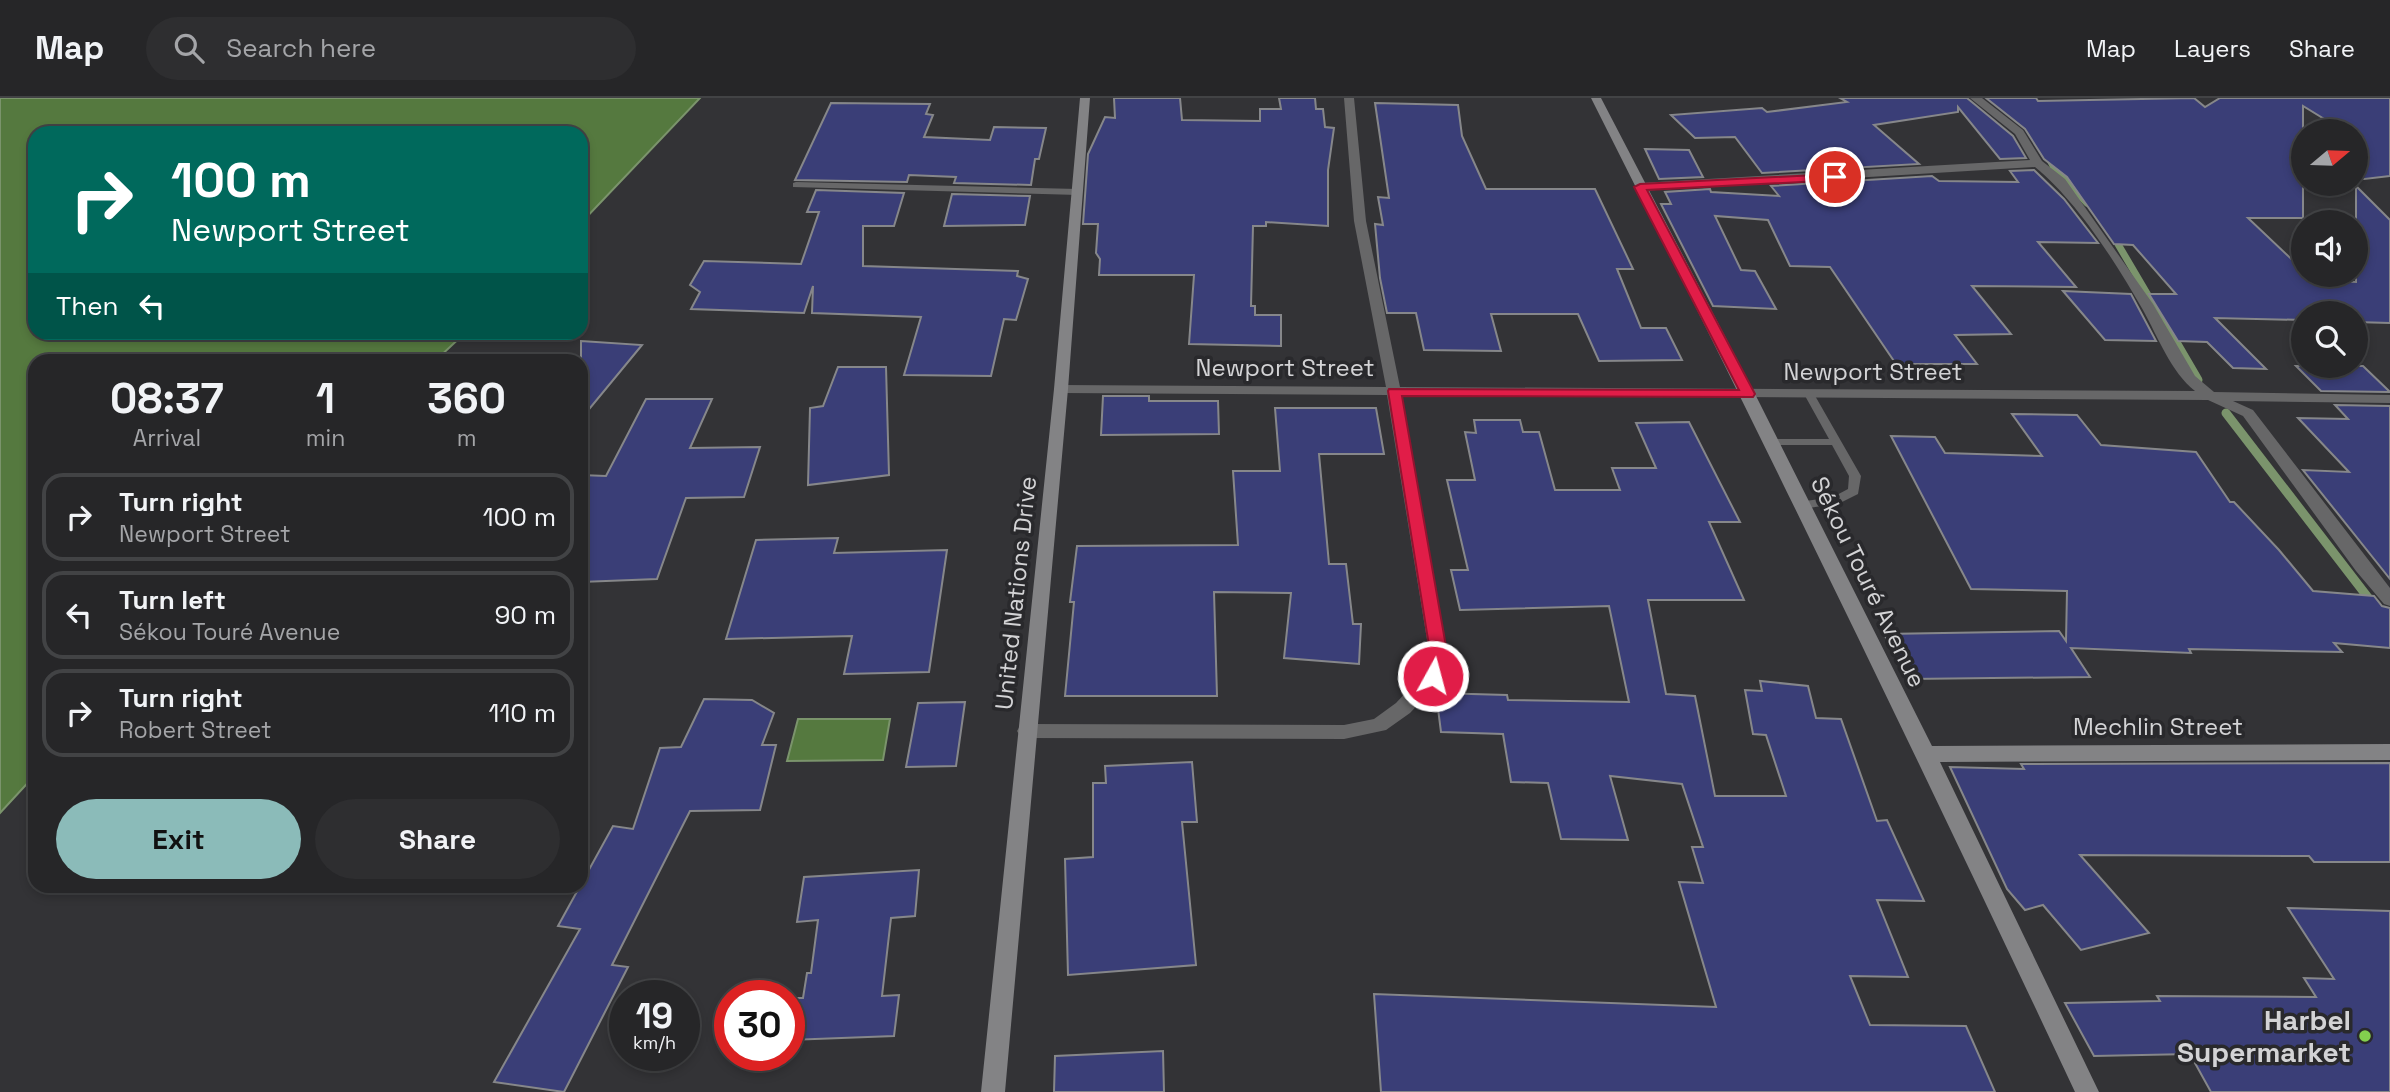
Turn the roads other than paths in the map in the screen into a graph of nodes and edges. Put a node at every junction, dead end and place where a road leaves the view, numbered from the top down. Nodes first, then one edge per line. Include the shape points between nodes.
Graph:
1 (1086, 98) edge
2 (1349, 98) edge
3 (1597, 98) edge
4 (1975, 98) edge
5 (2038, 163) junction
6 (796, 185) dead end
7 (1640, 187) junction
8 (1078, 192) junction
9 (1061, 390) junction
10 (1394, 391) junction
11 (1748, 394) junction
12 (1809, 394) junction
13 (2210, 396) junction
14 (2390, 399) edge
15 (1772, 442) junction
16 (1835, 442) junction
17 (1802, 505) junction
18 (2390, 600) edge
19 (1027, 731) junction
20 (2390, 752) edge
21 (1926, 754) junction
22 (993, 1092) edge
23 (2087, 1092) edge

1 - 8 street, United Nations Drive
2 - 10 street via 1360,221
3 - 7 street, Sékou Touré Avenue
4 - 5 street via 2019,132
5 - 7 street
5 - 13 street via 2061,182 2091,220 2189,379
6 - 8 lane
7 - 11 street, Sékou Touré Avenue
8 - 9 street, United Nations Drive
9 - 10 street, Newport Street
9 - 19 street, United Nations Drive
10 - 11 street, Newport Street
10 - 19 street via 1438,652 1433,676 1403,708 1380,725 1345,732
11 - 12 street, Newport Street
11 - 15 street, Sékou Touré Avenue
12 - 13 street, Newport Street
12 - 16 lane
13 - 14 street, Newport Street
13 - 18 street via 2248,413
15 - 16 lane
15 - 17 street, Sékou Touré Avenue
16 - 17 lane via 1855,476 1854,491 1836,500
17 - 21 street, Sékou Touré Avenue
19 - 22 street, United Nations Drive
20 - 21 street, Mechlin Street
21 - 23 street, Sékou Touré Avenue

